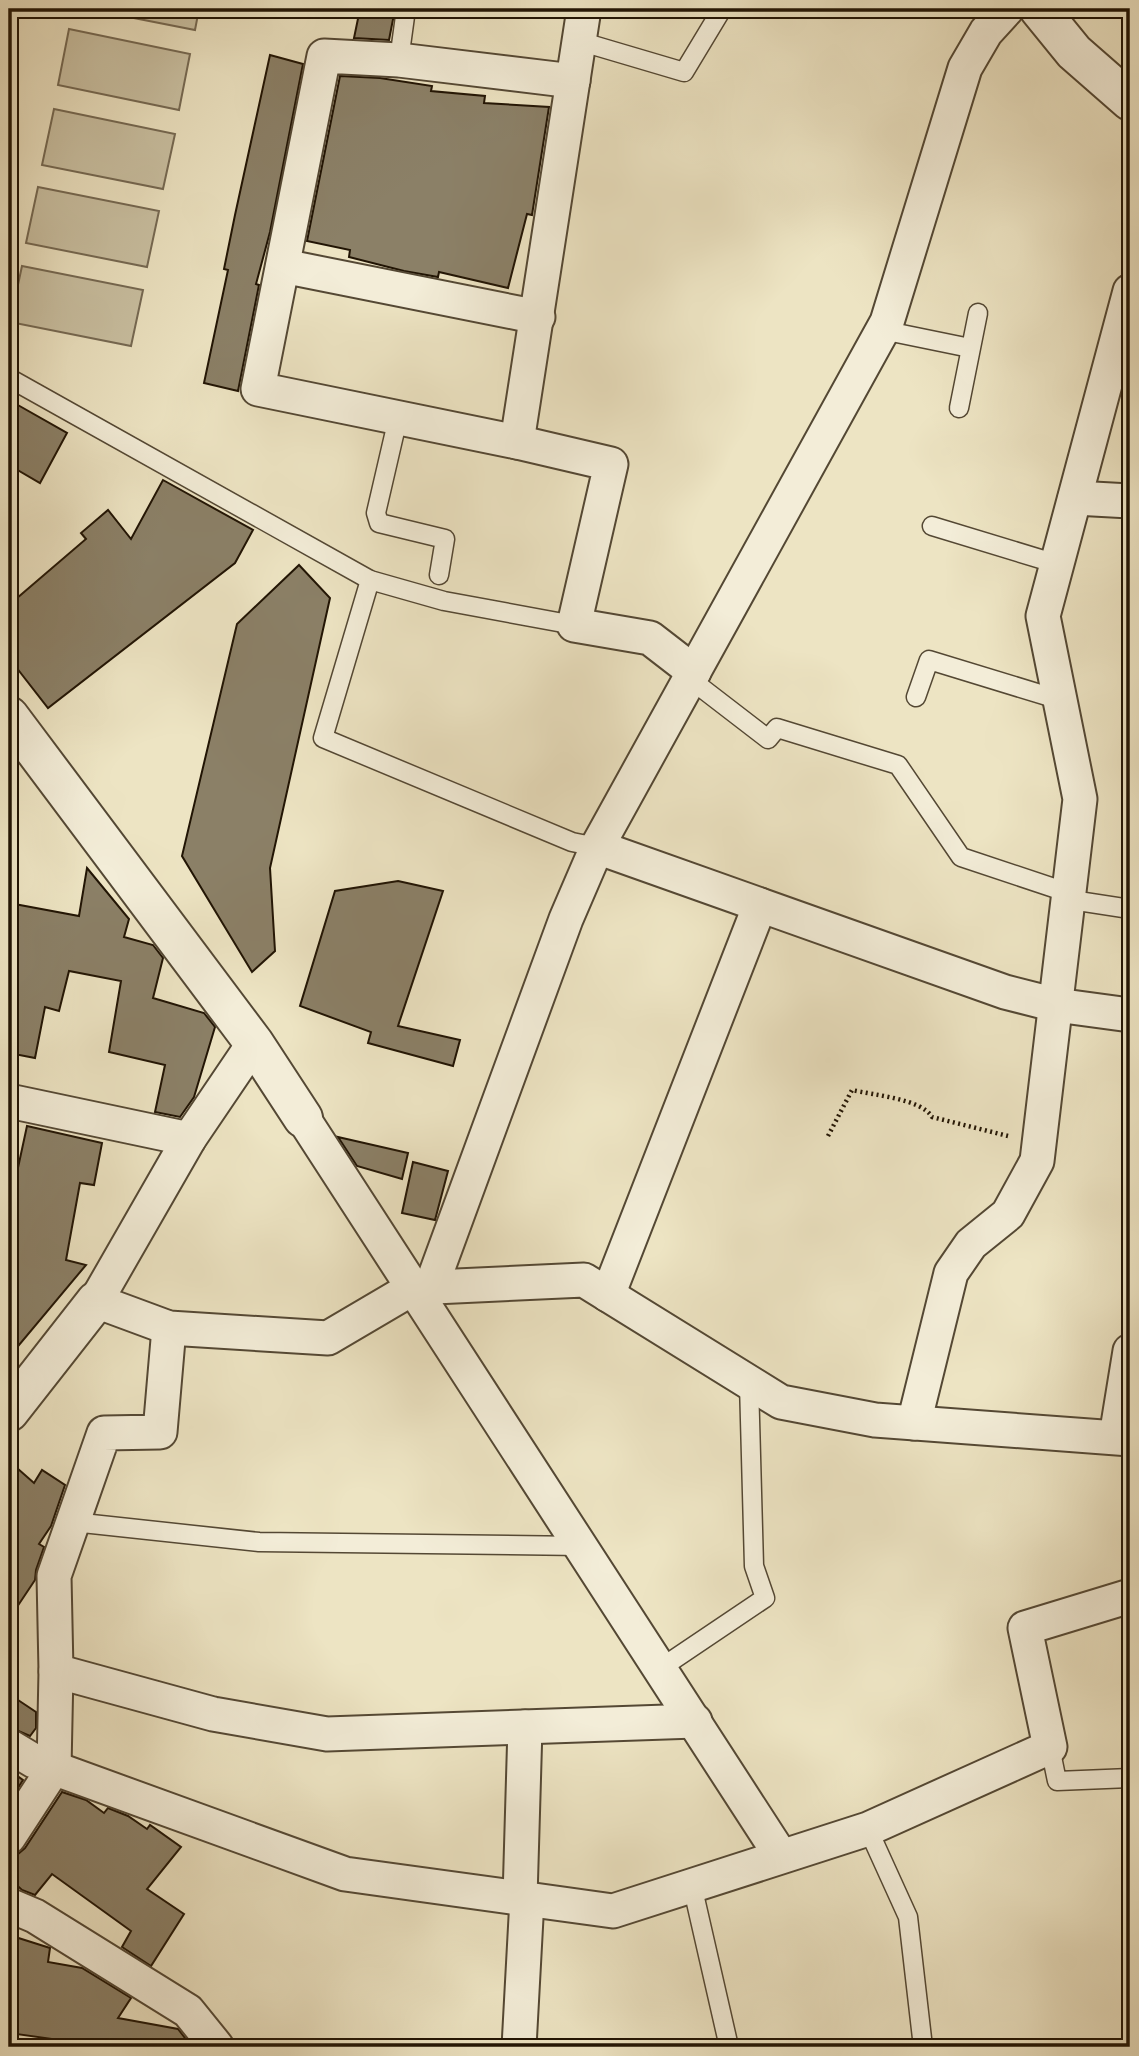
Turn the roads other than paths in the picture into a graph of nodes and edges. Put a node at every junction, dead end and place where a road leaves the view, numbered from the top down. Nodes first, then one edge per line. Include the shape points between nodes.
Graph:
1 (406, 9) edge
2 (722, 9) edge
3 (1007, 9) edge
4 (1039, 9) edge
5 (582, 25) edge
6 (399, 60) junction
7 (573, 81) junction
8 (1130, 101) edge
9 (283, 266) junction
10 (1130, 291) edge
11 (978, 313) dead end
12 (538, 317) junction
13 (882, 330) junction
14 (970, 348) junction
15 (9, 378) edge
16 (958, 408) dead end
17 (398, 418) junction
18 (517, 442) junction
19 (1075, 498) junction
20 (1130, 501) edge
21 (932, 526) dead end
22 (1058, 564) junction
23 (439, 575) dead end
24 (370, 580) junction
25 (574, 625) junction
26 (692, 676) junction
27 (916, 697) dead end
28 (1060, 700) junction
29 (9, 716) edge
30 (597, 847) junction
31 (1069, 893) junction
32 (760, 905) junction
33 (1130, 909) edge
34 (1056, 1005) junction
35 (1130, 1015) edge
36 (254, 1043) junction
37 (9, 1101) edge
38 (303, 1118) joint
39 (188, 1139) junction
40 (422, 1287) junction
41 (608, 1295) junction
42 (96, 1301) junction
43 (169, 1328) junction
44 (1129, 1368) edge
45 (748, 1383) junction
46 (9, 1412) edge
47 (914, 1423) junction
48 (1123, 1438) edge
49 (73, 1522) junction
50 (582, 1546) junction
51 (1130, 1596) edge
52 (661, 1668) junction
53 (56, 1671) junction
54 (695, 1721) junction
55 (525, 1727) junction
56 (9, 1746) edge
57 (1050, 1747) junction
58 (54, 1768) junction
59 (1130, 1778) edge
60 (867, 1829) junction
61 (9, 1837) edge
62 (781, 1856) junction
63 (692, 1885) junction
64 (524, 1898) junction
65 (9, 1905) edge
66 (217, 2047) edge
67 (519, 2047) edge
68 (729, 2047) edge
69 (923, 2047) edge

1 - 6 lane
2 - 5 lane via 684,72
3 - 13 street via 986,32 965,68
4 - 8 street via 1074,52
5 - 7 street
6 - 7 street
6 - 9 street via 324,56
7 - 12 street
9 - 12 street
9 - 17 street via 258,389
10 - 19 street
11 - 14 lane
12 - 18 street
13 - 14 lane
13 - 26 street
14 - 16 lane
15 - 24 lane
17 - 18 street
17 - 23 lane via 376,513 379,523 445,539
18 - 25 street via 611,464
19 - 20 street
19 - 22 street
21 - 22 lane
22 - 28 street via 1043,616
24 - 25 lane via 444,601
24 - 30 lane via 323,738 572,842
25 - 26 street via 650,638
26 - 30 street
26 - 31 lane via 768,739 777,728 898,765 961,857
27 - 28 lane via 929,660
28 - 31 street via 1080,799
29 - 36 street
30 - 32 street
30 - 40 street
31 - 33 lane via 1078,901
31 - 34 street
32 - 34 street via 1005,992
32 - 41 street
34 - 35 street
34 - 47 street via 1037,1161 1008,1214 971,1244 951,1273
36 - 38 street
36 - 39 street
37 - 39 street
38 - 40 street
39 - 42 street
40 - 41 street via 584,1280
40 - 43 street via 328,1338
40 - 50 street
41 - 45 street
42 - 43 street
42 - 46 street
43 - 49 street via 160,1432 104,1433
44 - 48 street
45 - 47 street via 781,1402
45 - 52 lane via 754,1566 765,1598
47 - 48 street
49 - 50 lane via 260,1542
49 - 53 street via 54,1576
50 - 52 street
51 - 57 street via 1025,1628
52 - 54 street
53 - 55 street via 213,1714 327,1734
53 - 58 street
54 - 55 street
54 - 62 street
55 - 64 street
56 - 58 street
57 - 59 lane via 1057,1781
57 - 60 street
58 - 61 street
58 - 64 street via 345,1874
60 - 62 street
60 - 69 lane via 908,1917
62 - 63 street
63 - 64 street via 613,1911
63 - 68 lane
64 - 67 street
65 - 66 street via 35,1916 188,2011

